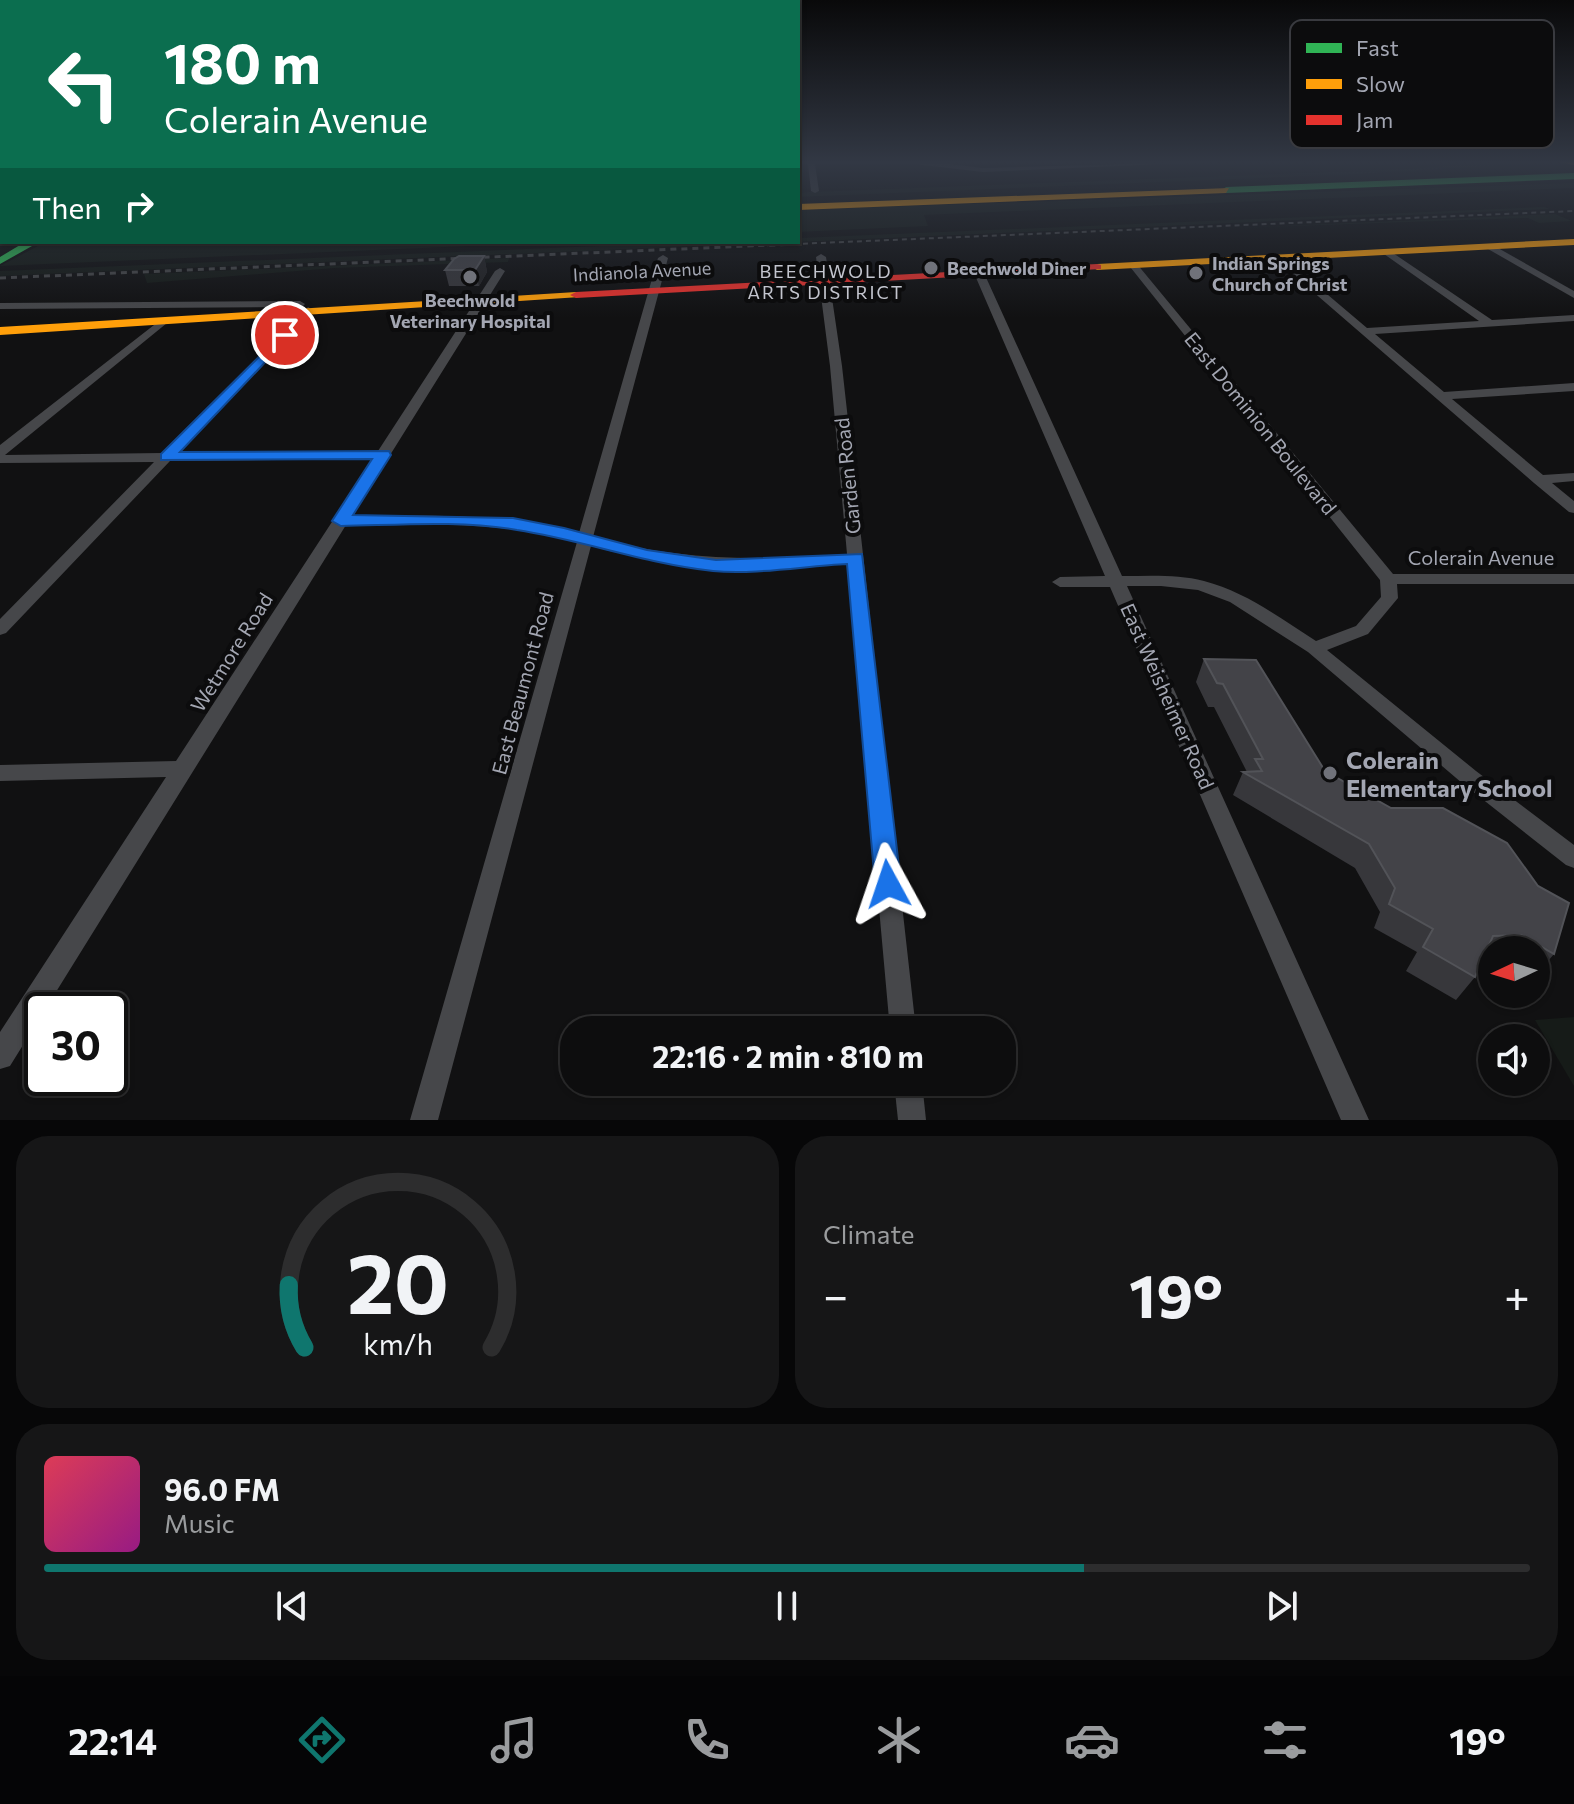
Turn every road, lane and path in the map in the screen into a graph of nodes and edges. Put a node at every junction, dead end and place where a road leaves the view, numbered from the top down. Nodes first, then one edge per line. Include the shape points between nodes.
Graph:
1 (1574, 242) edge
2 (29, 244) edge
3 (1491, 247) junction
4 (1387, 252) junction
5 (821, 257) dead end
6 (663, 258) dead end
7 (1279, 258) junction
8 (0, 261) edge
9 (1134, 266) junction
10 (500, 271) dead end
11 (979, 273) junction
12 (826, 281) junction
13 (654, 290) junction
14 (1574, 295) edge
15 (482, 299) junction
16 (0, 306) edge
17 (307, 307) junction
18 (1574, 318) edge
19 (163, 321) junction
20 (1491, 324) junction
21 (1365, 331) junction
22 (5, 334) edge
23 (1574, 387) edge
24 (1441, 396) junction
25 (0, 452) edge
26 (383, 455) junction
27 (166, 457) junction
28 (0, 459) edge
29 (1574, 477) edge
30 (1539, 480) junction
31 (1574, 509) edge
32 (341, 521) junction
33 (585, 538) junction
34 (855, 558) junction
35 (1388, 579) junction
36 (1574, 579) edge
37 (1116, 581) junction
38 (1060, 582) dead end
39 (0, 629) edge
40 (1314, 648) junction
41 (183, 769) junction
42 (0, 773) edge
43 (1574, 858) edge
44 (902, 1016) edge
45 (0, 1056) edge
46 (909, 1096) edge
47 (424, 1120) edge
48 (912, 1120) edge
49 (1355, 1120) edge

1 - 3 main road, Indianola Avenue
2 - 8 main road
3 - 4 main road, Indianola Avenue
3 - 14 street
4 - 7 main road, Indianola Avenue
4 - 20 street
5 - 12 street, Garden Road
6 - 13 street, East Beaumont Road
7 - 9 main road, Indianola Avenue
7 - 21 street
9 - 11 main road, Indianola Avenue
9 - 35 street, East Dominion Boulevard
10 - 15 street, Wetmore Road
11 - 12 main road, Indianola Avenue
11 - 37 street, East Weisheimer Road
12 - 13 main road, Indianola Avenue
12 - 34 street, Garden Road
13 - 15 main road, Indianola Avenue
13 - 33 street, East Beaumont Road
15 - 17 main road, Indianola Avenue
15 - 26 street, Wetmore Road
16 - 17 street
17 - 19 main road, Indianola Avenue
17 - 27 street
18 - 20 street
19 - 22 main road, Indianola Avenue
19 - 25 street
20 - 21 street
21 - 24 street
23 - 24 street
24 - 30 street
26 - 27 street
26 - 32 street, Wetmore Road
27 - 28 street
27 - 39 street
29 - 30 street
30 - 31 street
32 - 33 street via 513,524
32 - 41 street, Wetmore Road
33 - 34 street via 646,555 716,565
33 - 47 street, East Beaumont Road
34 - 44 street, Garden Road
35 - 36 street, Colerain Avenue
35 - 40 street, Colerain Avenue via 1390,598 1362,630
37 - 38 street
37 - 40 street via 1215,588
37 - 49 street, East Weisheimer Road
40 - 43 street
41 - 42 street
41 - 45 street, Wetmore Road
46 - 48 street

